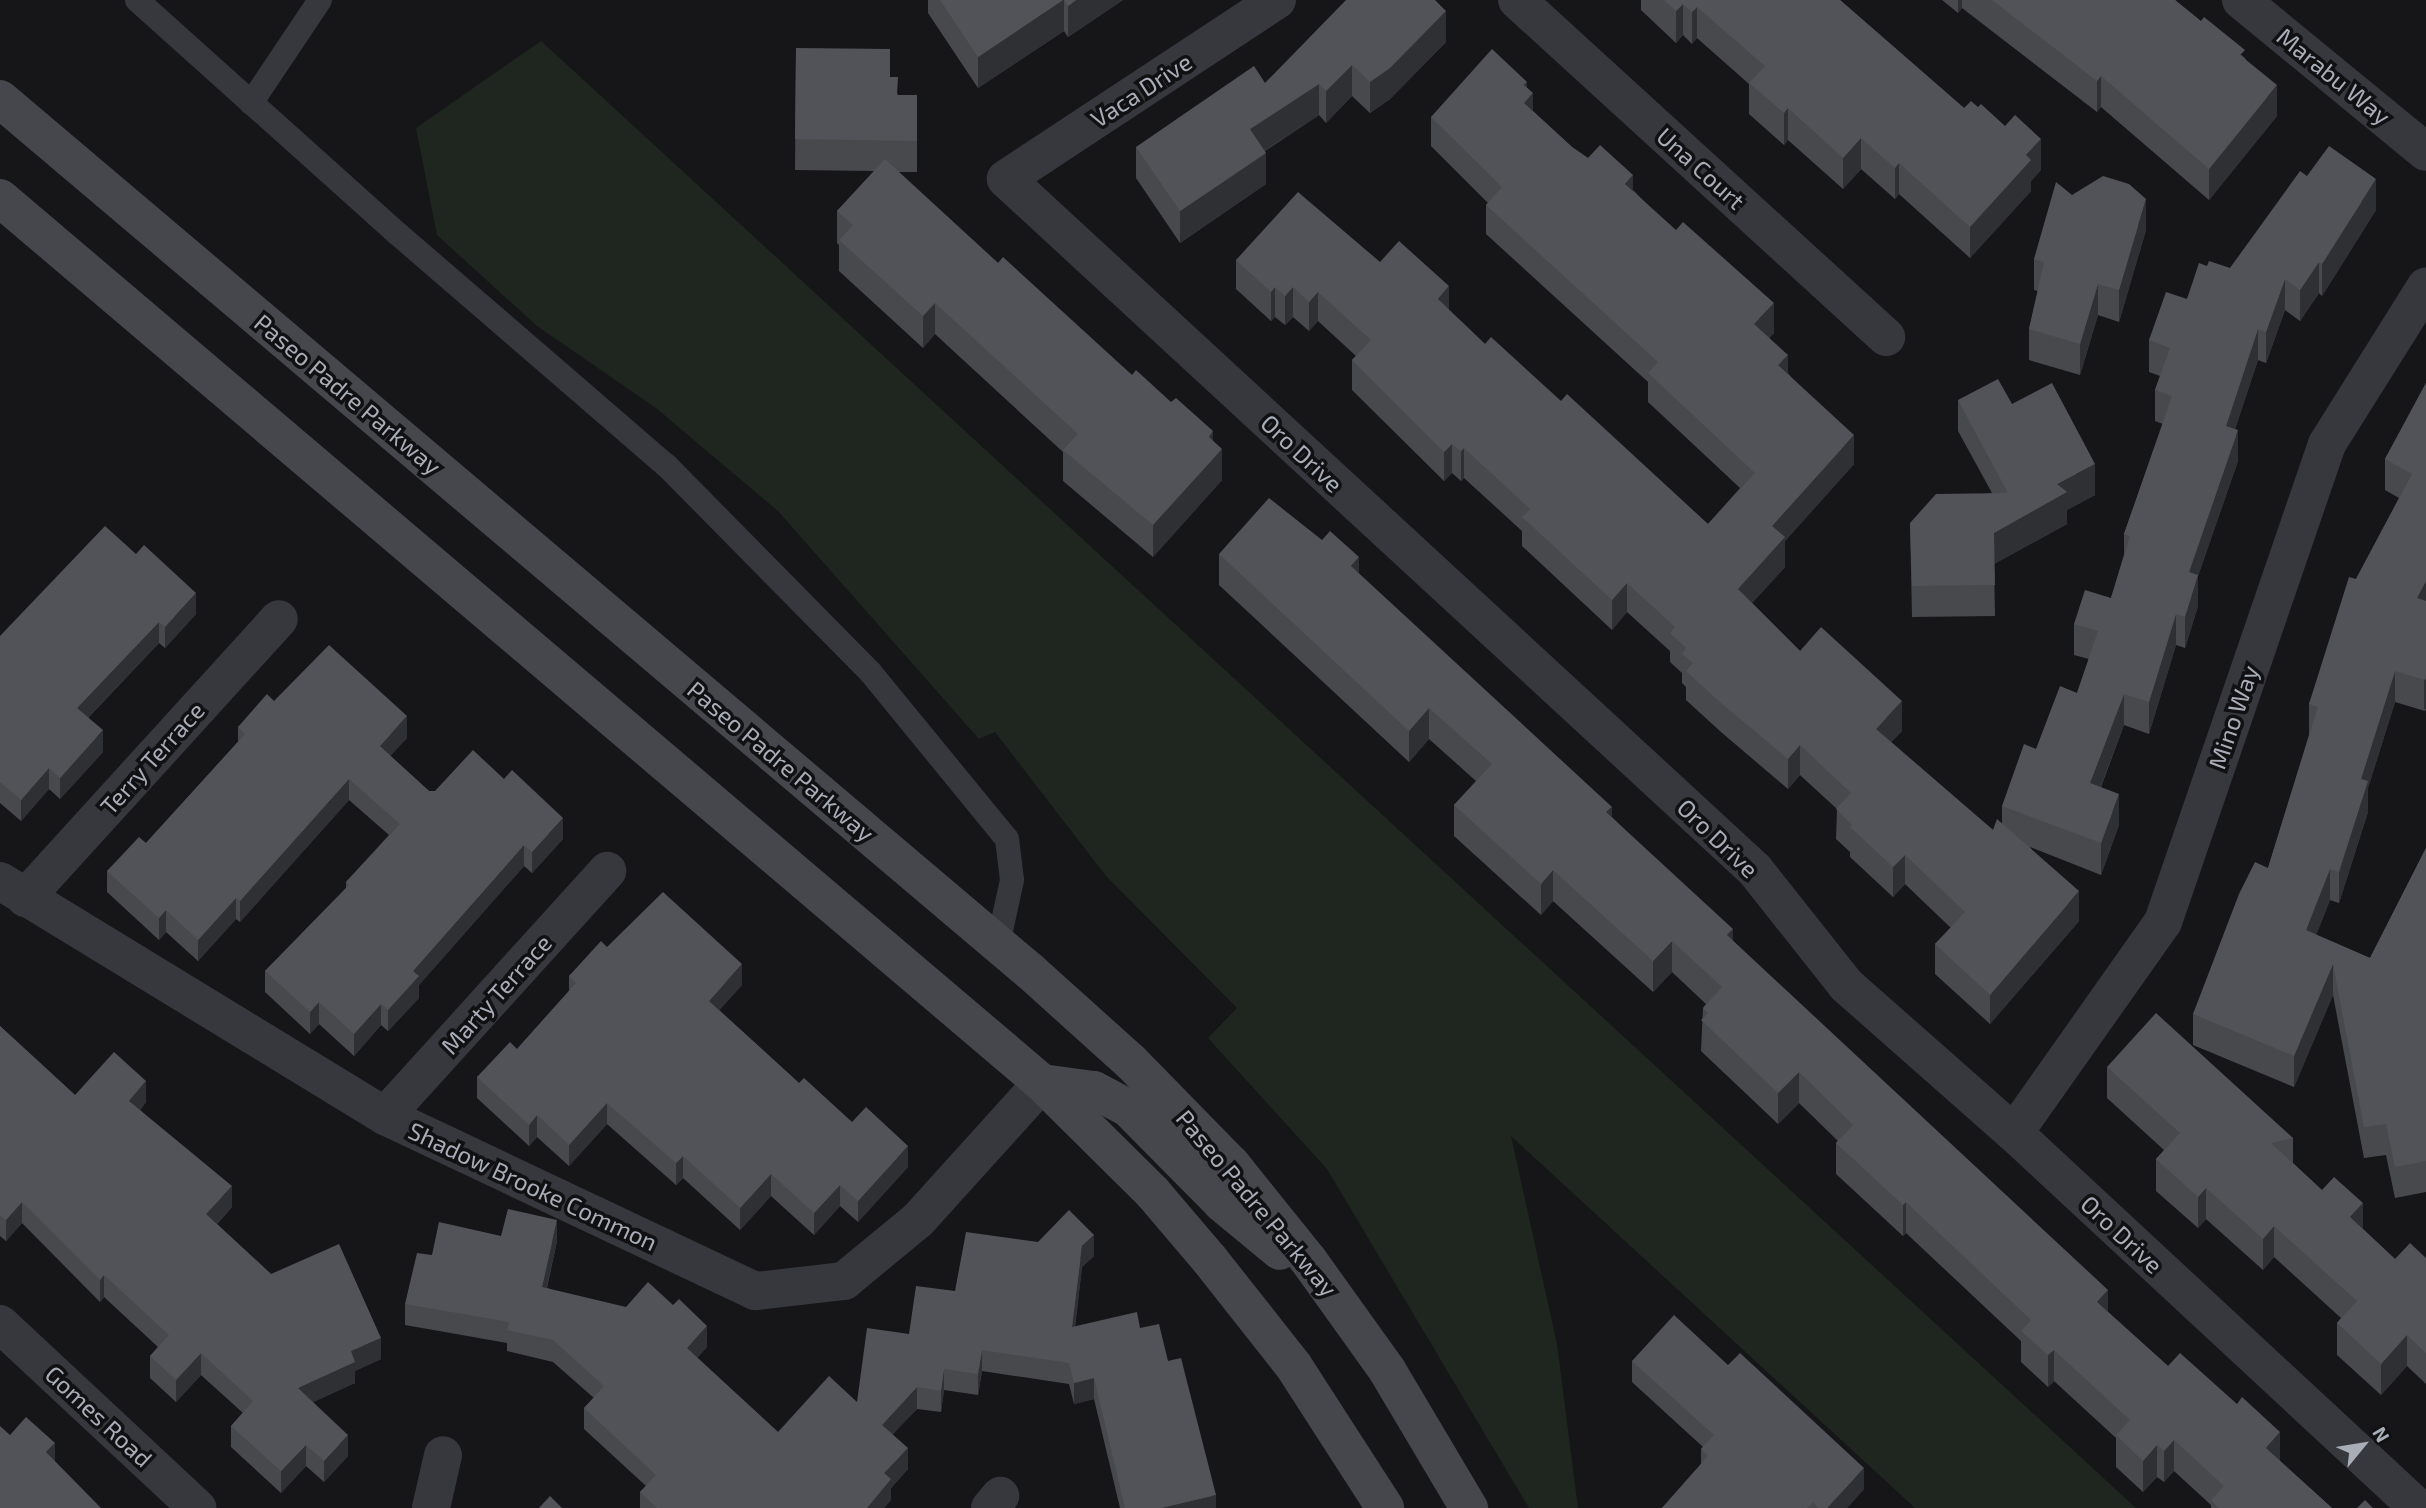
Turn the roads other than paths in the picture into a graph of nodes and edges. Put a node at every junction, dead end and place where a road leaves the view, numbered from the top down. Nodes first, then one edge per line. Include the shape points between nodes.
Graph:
1 (137, 0) edge
2 (320, 0) edge
3 (1277, 0) edge
4 (1517, 0) edge
5 (2241, 0) edge
6 (0, 99) edge
7 (251, 103) junction
8 (2426, 152) edge
9 (1006, 179) joint
10 (0, 198) edge
11 (2426, 286) edge
12 (1886, 337) dead end
13 (279, 619) dead end
14 (607, 872) dead end
15 (13, 889) edge
16 (998, 944) junction
17 (1042, 1083) junction
18 (385, 1116) junction
19 (2014, 1133) junction
20 (1336, 1297) junction
21 (0, 1324) edge
22 (443, 1455) dead end
23 (197, 1508) edge
24 (431, 1508) edge
25 (1385, 1508) edge
26 (1469, 1508) edge
27 (2418, 1508) edge

1 - 7 lane
2 - 7 lane
3 - 9 street, Vaca Drive
4 - 12 street, Una Court
5 - 8 street, Marabu Way
6 - 16 main road, Paseo Padre Parkway
7 - 16 lane via 666,465 871,673 1007,839 1012,880
9 - 19 street, Oro Drive via 1755,870 1846,985
10 - 17 main road
11 - 19 street, Mino Way via 2327,444 2163,922
13 - 15 street, Terry Terrace
14 - 18 street, Marty Terrace
15 - 18 street, Shadow Brooke Common
16 - 20 main road, Paseo Padre Parkway via 1099,1031 1195,1125
17 - 18 street, Shadow Brooke Common via 918,1220 844,1280 756,1291
17 - 20 main road via 1094,1090 1128,1108 1222,1203
17 - 25 main road via 1153,1193 1210,1260 1293,1365
19 - 27 street, Oro Drive
20 - 26 main road, Paseo Padre Parkway via 1410,1407
21 - 23 street, Gomes Road
22 - 24 street

